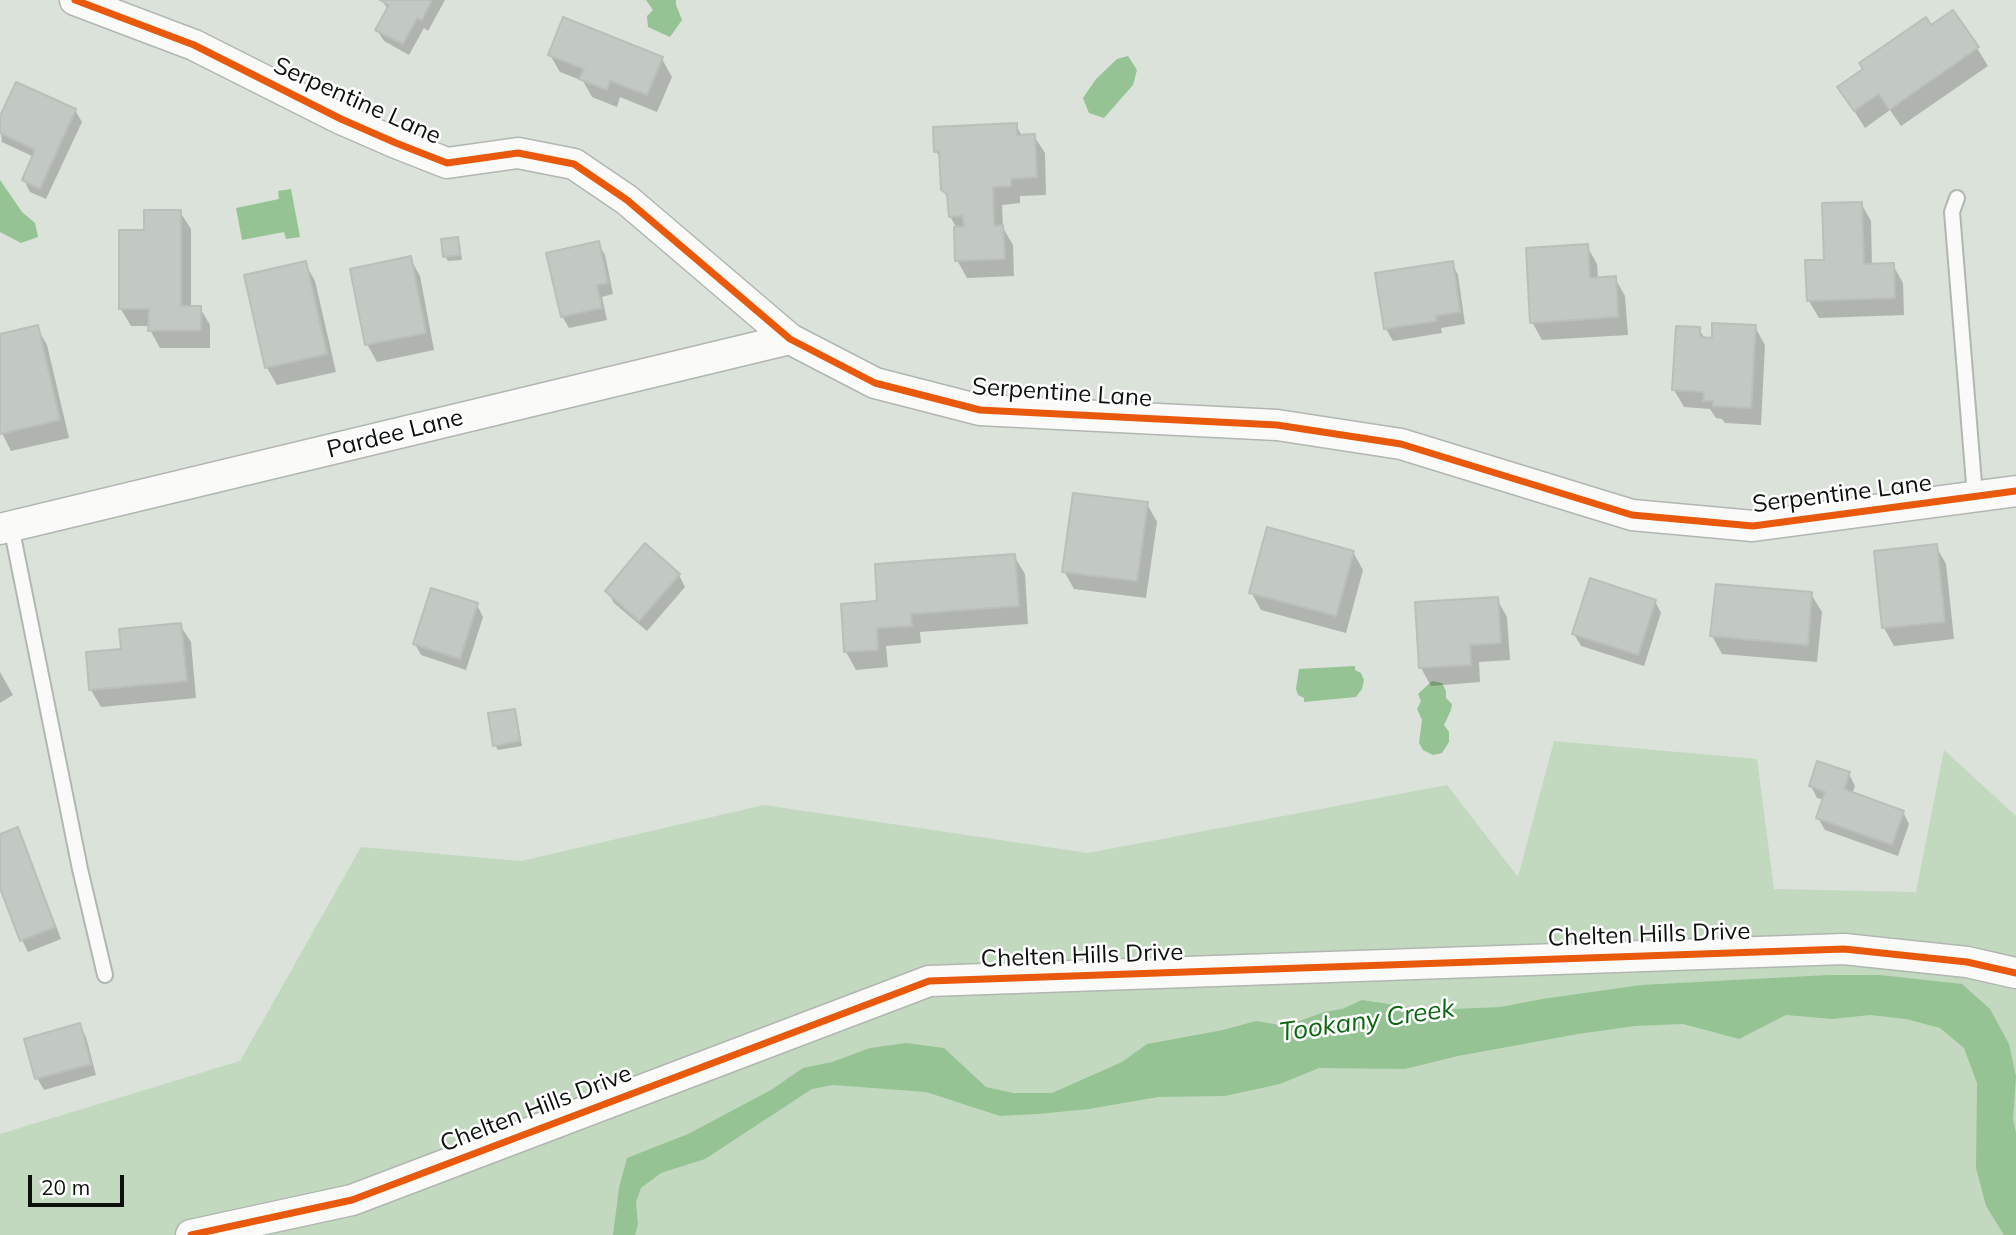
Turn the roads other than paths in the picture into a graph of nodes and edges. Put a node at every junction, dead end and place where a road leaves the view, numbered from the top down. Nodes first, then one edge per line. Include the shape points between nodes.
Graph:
1 (75, 0) edge
2 (1957, 198) dead end
3 (790, 339) junction
4 (2016, 491) edge
5 (1975, 496) junction
6 (5, 527) edge
7 (2016, 973) edge
8 (105, 975) dead end
9 (191, 1235) edge

1 - 3 street, Serpentine Lane via 194,45 341,119 447,163 518,153 574,164 627,200
2 - 5 lane via 1952,212
3 - 5 street, Serpentine Lane via 875,383 980,410 1278,425 1401,444 1632,515 1753,526
3 - 6 street, Pardee Lane
4 - 5 street, Serpentine Lane
6 - 8 lane
7 - 9 street, Chelten Hills Drive via 1967,962 1844,949 929,981 352,1200

